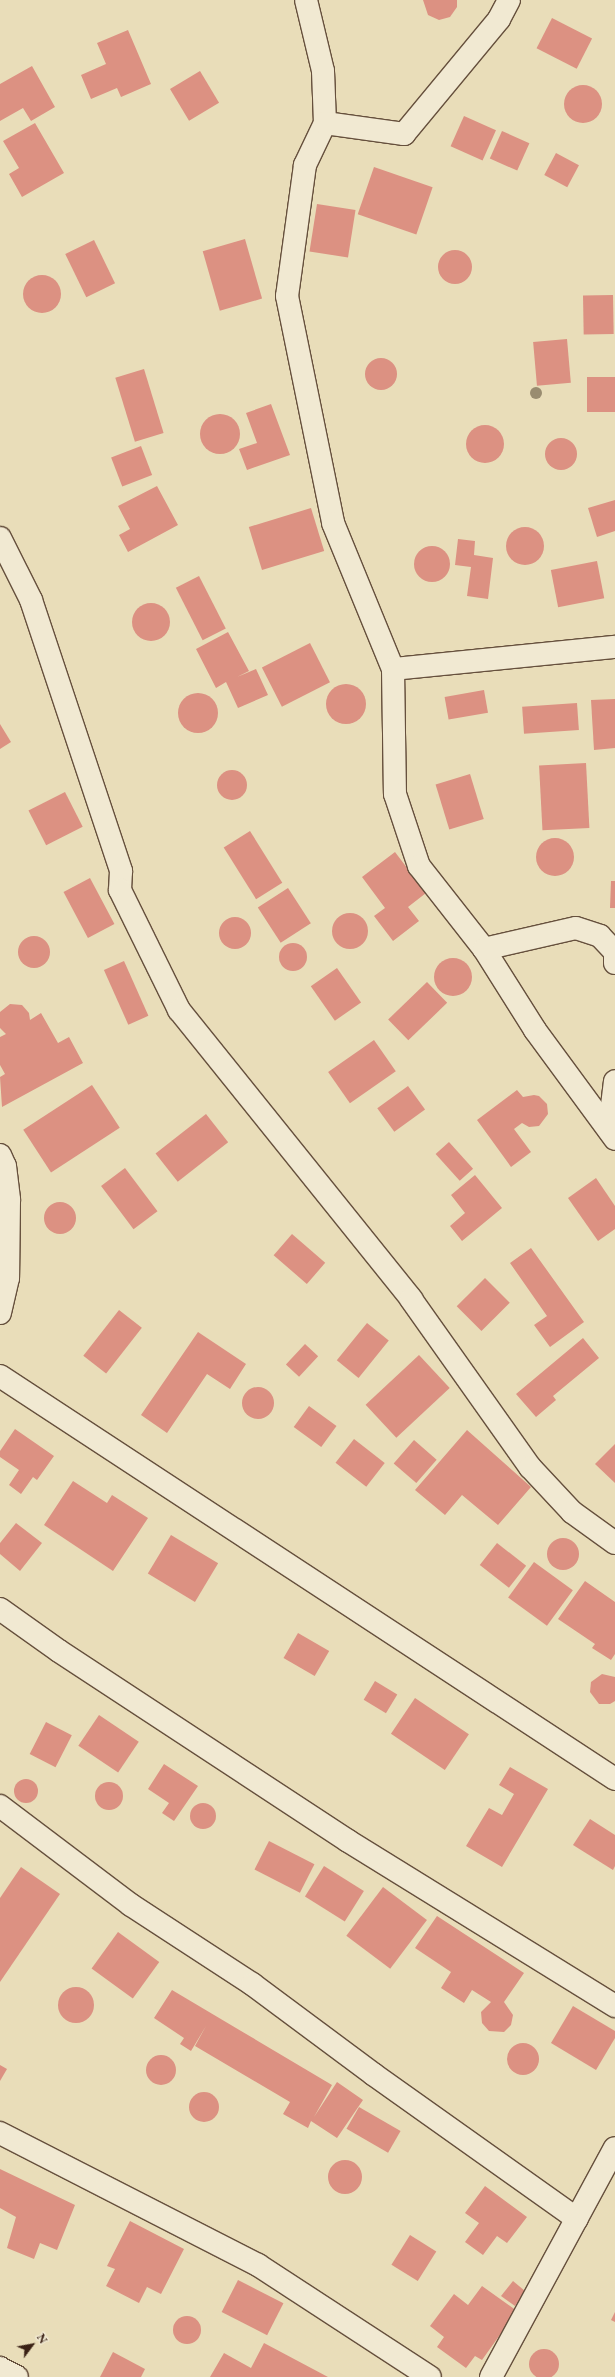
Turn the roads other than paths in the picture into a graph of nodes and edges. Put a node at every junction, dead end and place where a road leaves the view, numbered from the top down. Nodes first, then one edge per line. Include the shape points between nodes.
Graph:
1 (306, 0) edge
2 (509, 0) edge
3 (325, 123) junction
4 (0, 538) edge
5 (615, 647) edge
6 (394, 669) junction
7 (484, 949) junction
8 (615, 963) edge
9 (615, 1081) edge
10 (612, 1134) edge
11 (0, 1155) edge
12 (5, 1204) edge
13 (0, 1313) edge
14 (0, 1376) edge
15 (615, 1543) edge
16 (0, 1609) edge
17 (615, 1779) edge
18 (0, 1806) edge
19 (615, 2006) edge
20 (0, 2133) edge
21 (615, 2148) edge
22 (577, 2219) junction
23 (0, 2368) edge
24 (17, 2377) edge
25 (430, 2377) edge
26 (491, 2377) edge

1 - 3 street via 323,71
2 - 3 street via 499,19 404,134
3 - 6 street via 305,165 287,296 333,523
4 - 15 street via 31,600 121,871 120,890 180,1010 411,1299 530,1467 572,1512
5 - 6 street
6 - 7 street via 396,794 420,866
7 - 8 street via 576,928 600,936 615,952
7 - 10 street via 535,1030
9 - 10 street
11 - 12 street via 5,1166
12 - 13 street via 8,1278
14 - 17 street
16 - 19 street via 58,1651 348,1841
18 - 22 street via 131,1905 252,1984 373,2074
20 - 25 street via 258,2265
21 - 22 street
22 - 26 street
23 - 24 street

